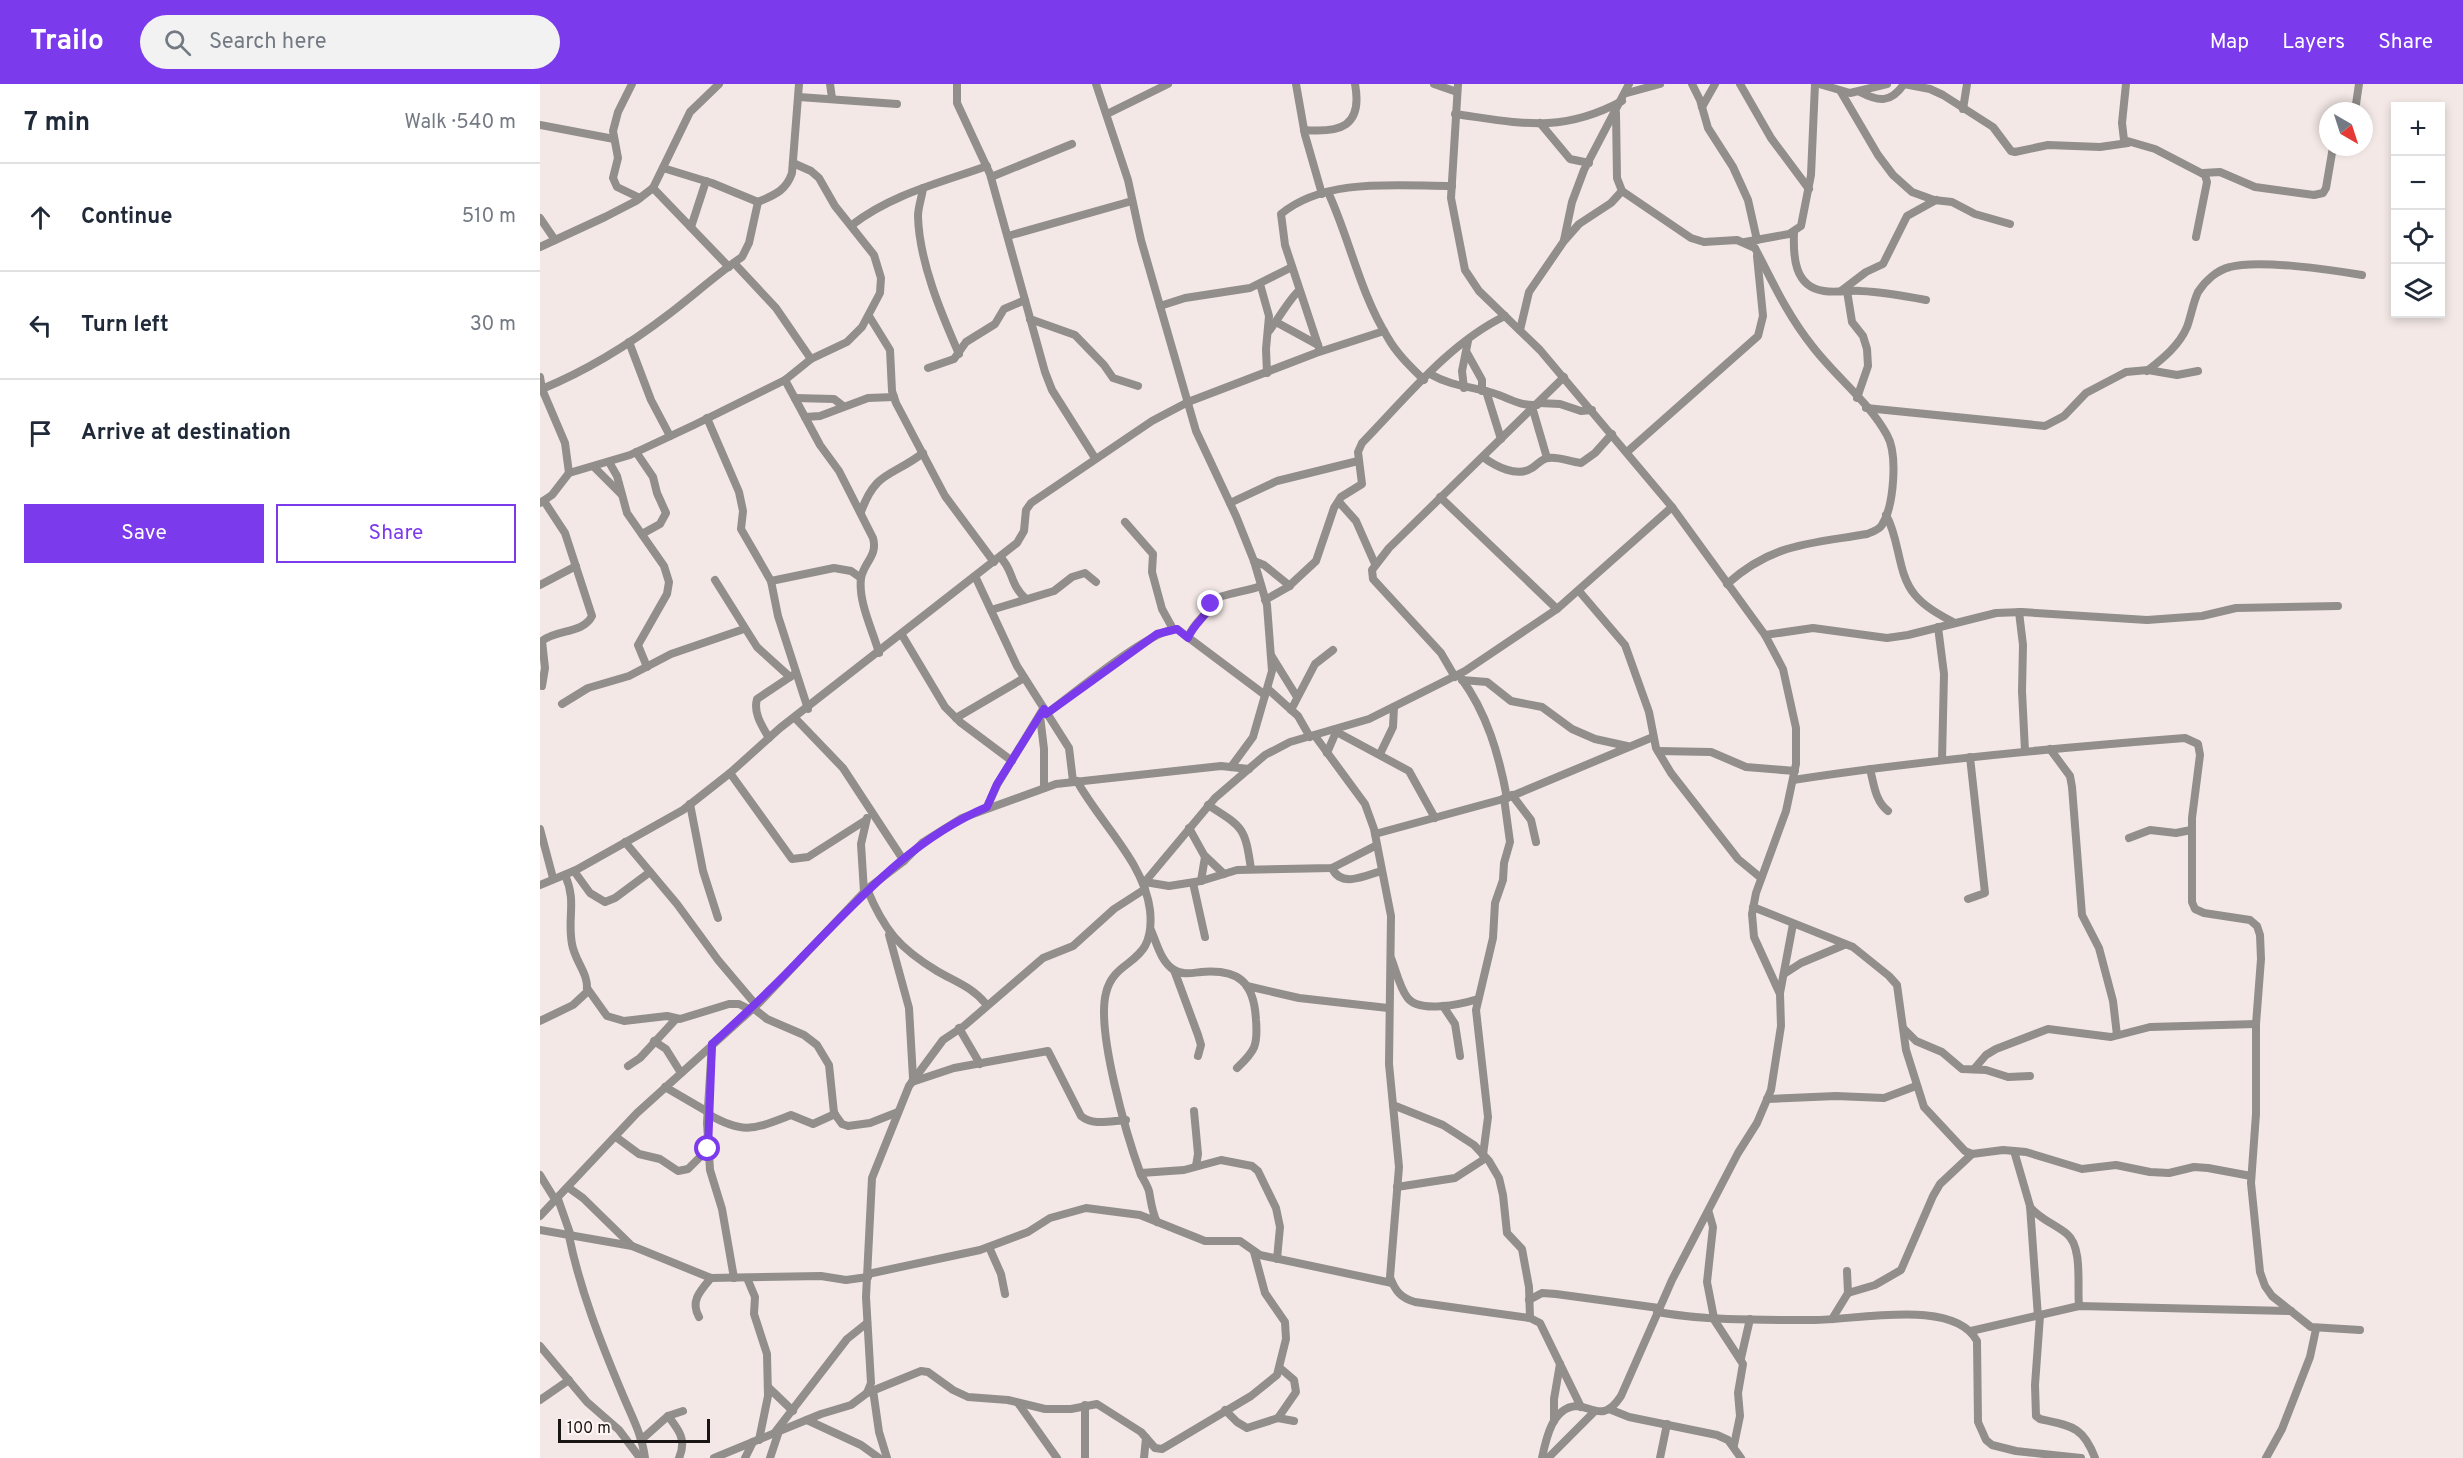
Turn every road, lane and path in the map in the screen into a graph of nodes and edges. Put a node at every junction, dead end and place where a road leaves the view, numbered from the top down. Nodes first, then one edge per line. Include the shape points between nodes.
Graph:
1 (632, 84) edge
2 (719, 84) edge
3 (800, 84) edge
4 (830, 84) edge
5 (957, 84) edge
6 (1096, 84) edge
7 (1168, 84) edge
8 (1296, 84) edge
9 (1354, 84) edge
10 (1434, 84) edge
11 (1660, 84) edge
12 (1692, 84) edge
13 (1715, 84) edge
14 (1740, 84) edge
15 (1817, 84) edge
16 (1887, 84) edge
17 (1904, 84) edge
18 (1967, 84) edge
19 (2126, 84) edge
20 (2359, 84) edge
21 (1457, 88) edge
22 (1841, 92) junction
23 (1860, 92) junction
24 (1626, 93) edge
25 (799, 97) junction
26 (832, 98) junction
27 (2356, 102) edge
28 (897, 104) dead end
29 (1702, 107) junction
30 (1963, 109) junction
31 (1616, 113) junction
32 (1107, 114) junction
33 (1455, 114) junction
34 (1540, 123) junction
35 (540, 125) edge
36 (1304, 130) junction
37 (614, 139) junction
38 (2128, 143) junction
39 (1071, 144) dead end
40 (2331, 156) edge
41 (793, 163) junction
42 (1589, 163) junction
43 (987, 166) junction
44 (663, 168) junction
45 (2203, 173) junction
46 (991, 177) junction
47 (706, 181) junction
48 (1452, 186) junction
49 (653, 188) junction
50 (923, 188) junction
51 (1809, 189) junction
52 (1622, 191) junction
53 (1325, 193) junction
54 (640, 198) junction
55 (1936, 200) junction
56 (1132, 201) junction
57 (758, 202) junction
58 (540, 218) edge
59 (2010, 224) dead end
60 (852, 225) junction
61 (691, 227) junction
62 (1794, 232) junction
63 (1008, 236) junction
64 (2196, 237) dead end
65 (555, 240) junction
66 (1757, 240) junction
67 (1564, 241) junction
68 (1745, 242) junction
69 (540, 247) edge
70 (1757, 253) junction
71 (731, 265) junction
72 (1292, 267) junction
73 (2362, 275) dead end
74 (1260, 284) junction
75 (1299, 291) junction
76 (1844, 291) junction
77 (1026, 300) junction
78 (1926, 300) dead end
79 (1160, 306) junction
80 (869, 316) junction
81 (1505, 316) junction
82 (1030, 319) junction
83 (1276, 322) junction
84 (1269, 330) junction
85 (1520, 330) junction
86 (1384, 331) junction
87 (1468, 341) junction
88 (629, 342) junction
89 (1319, 348) junction
90 (1467, 353) junction
91 (959, 354) junction
92 (811, 359) junction
93 (928, 368) dead end
94 (2147, 370) junction
95 (2198, 370) dead end
96 (1267, 373) junction
97 (540, 377) edge
98 (1427, 377) junction
99 (1564, 377) junction
100 (785, 380) junction
101 (1138, 386) dead end
102 (1464, 388) junction
103 (542, 391) edge
104 (1484, 391) junction
105 (894, 397) junction
106 (795, 398) junction
107 (1857, 398) junction
108 (1188, 402) junction
109 (843, 406) junction
110 (1536, 406) junction
111 (1866, 408) junction
112 (1592, 410) junction
113 (805, 417) junction
114 (707, 418) junction
115 (1612, 434) junction
116 (670, 436) junction
117 (1501, 440) junction
118 (636, 452) junction
119 (1627, 452) junction
120 (923, 453) junction
121 (1483, 457) junction
122 (1095, 458) junction
123 (1547, 458) junction
124 (1358, 461) junction
125 (609, 462) junction
126 (594, 467) junction
127 (569, 473) junction
128 (873, 486) junction
129 (621, 494) junction
130 (1440, 497) junction
131 (854, 499) junction
132 (542, 502) edge
133 (1339, 502) junction
134 (1230, 503) junction
135 (1672, 507) junction
136 (861, 513) junction
137 (1886, 515) junction
138 (1125, 522) dead end
139 (642, 534) junction
140 (997, 560) junction
141 (1254, 561) junction
142 (1375, 564) junction
143 (576, 566) junction
144 (975, 576) junction
145 (861, 578) junction
146 (716, 580) dead end
147 (771, 581) junction
148 (1096, 582) dead end
149 (1727, 584) junction
150 (540, 585) edge
151 (1261, 586) junction
152 (1290, 586) junction
153 (1579, 591) junction
154 (1026, 599) junction
155 (1265, 600) junction
156 (2338, 606) dead end
157 (1557, 609) junction
158 (992, 610) junction
159 (2019, 612) junction
160 (1953, 622) junction
161 (1938, 627) junction
162 (744, 629) junction
163 (1173, 629) junction
164 (540, 632) edge
165 (902, 635) junction
166 (1765, 635) junction
167 (1188, 638) junction
168 (541, 644) edge
169 (1333, 650) dead end
170 (879, 653) junction
171 (1271, 654) junction
172 (647, 667) junction
173 (793, 675) junction
174 (1024, 678) junction
175 (1459, 678) junction
176 (542, 686) dead end
177 (1267, 692) junction
178 (1297, 697) junction
179 (561, 704) dead end
180 (1394, 707) junction
181 (808, 709) junction
182 (1291, 710) junction
183 (1043, 713) junction
184 (795, 718) junction
185 (956, 718) junction
186 (1334, 731) junction
187 (1312, 736) junction
188 (1653, 737) junction
189 (769, 738) junction
190 (1627, 746) junction
191 (2050, 749) junction
192 (1658, 751) junction
193 (2025, 752) junction
194 (1327, 753) junction
195 (1380, 754) junction
196 (1970, 757) junction
197 (1942, 760) junction
198 (1012, 761) junction
199 (1231, 767) junction
200 (1249, 769) junction
201 (1870, 769) junction
202 (730, 773) junction
203 (1794, 775) junction
204 (1075, 781) junction
205 (1044, 788) junction
206 (1508, 797) junction
207 (690, 804) junction
208 (1208, 806) junction
209 (987, 807) junction
210 (869, 809) junction
211 (1888, 811) dead end
212 (1434, 818) junction
213 (866, 820) junction
214 (1189, 828) junction
215 (540, 829) edge
216 (2191, 830) junction
217 (1375, 834) junction
218 (2129, 838) dead end
219 (625, 842) junction
220 (1536, 842) dead end
221 (1377, 845) junction
222 (1205, 857) junction
223 (904, 861) junction
224 (1332, 868) junction
225 (1251, 869) junction
226 (574, 871) junction
227 (1381, 871) junction
228 (650, 872) junction
229 (1224, 874) junction
230 (565, 875) junction
231 (553, 878) junction
232 (1761, 878) junction
233 (1197, 882) junction
234 (540, 885) edge
235 (1145, 885) junction
236 (866, 890) junction
237 (1968, 898) dead end
238 (1753, 907) junction
239 (718, 918) dead end
240 (1793, 924) junction
241 (1151, 930) junction
242 (888, 932) junction
243 (1204, 937) dead end
244 (1845, 945) junction
245 (1389, 955) junction
246 (1174, 970) junction
247 (1784, 974) junction
248 (1247, 986) junction
249 (587, 988) junction
250 (1780, 994) junction
251 (1478, 999) junction
252 (986, 1004) junction
253 (1443, 1006) junction
254 (754, 1007) junction
255 (1388, 1008) junction
256 (676, 1019) junction
257 (540, 1021) edge
258 (2256, 1024) junction
259 (959, 1028) junction
260 (1904, 1028) junction
261 (2117, 1035) junction
262 (654, 1041) junction
263 (712, 1044) junction
264 (1198, 1056) dead end
265 (1460, 1056) dead end
266 (980, 1064) junction
267 (628, 1066) dead end
268 (1237, 1068) dead end
269 (1974, 1069) junction
270 (681, 1073) junction
271 (2030, 1076) dead end
272 (913, 1081) junction
273 (1916, 1086) junction
274 (665, 1087) junction
275 (1767, 1099) junction
276 (1393, 1105) junction
277 (1194, 1111) dead end
278 (898, 1112) junction
279 (708, 1113) junction
280 (835, 1114) junction
281 (1126, 1120) junction
282 (616, 1137) junction
283 (708, 1149) junction
284 (2014, 1151) junction
285 (1972, 1154) junction
286 (1485, 1156) junction
287 (1196, 1166) junction
288 (1141, 1173) junction
289 (540, 1175) edge
290 (2252, 1176) junction
291 (1397, 1187) junction
292 (569, 1188) junction
293 (557, 1200) junction
294 (2030, 1206) junction
295 (1708, 1213) junction
296 (540, 1216) edge
297 (1157, 1222) junction
298 (540, 1230) edge
299 (570, 1236) junction
300 (632, 1246) junction
301 (989, 1247) junction
302 (1254, 1252) junction
303 (1277, 1259) junction
304 (1847, 1271) dead end
305 (868, 1275) junction
306 (711, 1278) junction
307 (734, 1278) junction
308 (747, 1278) junction
309 (1392, 1283) junction
310 (1848, 1293) junction
311 (1005, 1294) dead end
312 (1529, 1300) junction
313 (2079, 1306) junction
314 (1658, 1310) junction
315 (2291, 1311) junction
316 (699, 1317) dead end
317 (2039, 1317) junction
318 (1530, 1318) junction
319 (1714, 1318) junction
320 (1750, 1319) junction
321 (1832, 1319) junction
322 (867, 1323) junction
323 (2316, 1329) junction
324 (2360, 1330) dead end
325 (1971, 1331) junction
326 (540, 1346) edge
327 (1741, 1358) junction
328 (1560, 1364) junction
329 (1280, 1368) junction
330 (569, 1380) junction
331 (768, 1387) junction
332 (870, 1392) junction
333 (540, 1400) edge
334 (1018, 1403) junction
335 (1085, 1404) junction
336 (1581, 1407) junction
337 (1609, 1409) junction
338 (1226, 1410) junction
339 (683, 1411) dead end
340 (792, 1411) junction
341 (1595, 1411) junction
342 (668, 1416) junction
343 (1278, 1418) junction
344 (807, 1420) junction
345 (1294, 1421) dead end
346 (1554, 1421) junction
347 (1667, 1424) junction
348 (777, 1433) junction
349 (1146, 1438) junction
350 (641, 1440) junction
351 (756, 1441) junction
352 (1734, 1445) junction
353 (2039, 1456) edge
354 (771, 1457) edge
355 (640, 1458) edge
356 (645, 1458) edge
357 (679, 1458) edge
358 (714, 1458) edge
359 (745, 1458) edge
360 (879, 1458) edge
361 (887, 1458) edge
362 (1057, 1458) edge
363 (1085, 1458) edge
364 (1144, 1458) edge
365 (1542, 1458) edge
366 (1548, 1458) edge
367 (1660, 1458) edge
368 (1741, 1458) edge
369 (2081, 1458) edge
370 (2095, 1458) edge
371 (2266, 1458) edge

1 - 37 street via 618,112
2 - 44 street via 695,105
3 - 25 street
4 - 26 street
5 - 43 street via 957,103
6 - 32 street
7 - 32 street
8 - 36 street
9 - 36 street via 1356,109 1351,119 1340,129 1328,132
10 - 21 street
11 - 24 street
12 - 29 street
13 - 29 street
14 - 51 street via 1771,138
15 - 22 street
15 - 51 street
16 - 23 street
17 - 23 street via 1888,100
17 - 30 street via 1930,89
18 - 30 street
19 - 38 street via 2122,129
20 - 27 street
21 - 33 street
22 - 23 street
22 - 55 street via 1893,175 1912,192
24 - 31 street
24 - 34 street via 1578,120
25 - 26 street
25 - 41 street
26 - 28 street
29 - 66 street via 1708,128 1748,200
30 - 38 street via 1993,127 2010,151
31 - 42 street
31 - 52 street via 1617,178
32 - 56 street
33 - 34 street
33 - 48 street
34 - 42 street via 1570,159
35 - 37 street
36 - 53 street
37 - 54 street via 618,158 614,184
38 - 45 street via 2156,149
39 - 46 street
40 - 45 street via 2326,188 2314,195 2255,187 2220,172
41 - 57 street via 783,190
41 - 60 street via 819,178
42 - 67 street via 1572,201
43 - 46 street
43 - 50 street
44 - 47 street
44 - 49 street
45 - 64 street via 2208,182
46 - 63 street
47 - 57 street
47 - 61 street
48 - 53 street via 1379,185
48 - 81 street via 1466,270 1479,291
49 - 54 street
49 - 61 street
50 - 60 street via 874,208
50 - 91 street via 918,214 921,239
51 - 62 street via 1805,218
52 - 67 street via 1579,224
52 - 68 street via 1690,238
53 - 72 street via 1308,196 1281,214
53 - 86 street via 1346,232
54 - 65 street
55 - 59 street via 1952,202
55 - 76 street via 1907,216 1883,264 1866,272
56 - 63 street
56 - 79 street
57 - 71 street via 749,243 742,257
58 - 65 street
60 - 80 street via 874,255 880,278 880,293
61 - 71 street
62 - 66 street
62 - 76 street via 1794,256 1804,284 1825,292
63 - 77 street
65 - 69 street
66 - 68 street
67 - 85 street via 1529,292
68 - 70 street
70 - 107 street via 1764,272 1813,348
70 - 119 street via 1763,316 1758,336
71 - 88 street
71 - 92 street via 776,308
72 - 74 street
72 - 75 street
73 - 94 street via 2277,266 2231,267 2221,271 2208,279 2198,293 2177,344
74 - 79 street
74 - 84 street
75 - 83 street
75 - 89 street
76 - 78 street
76 - 107 street via 1852,322 1867,349 1868,366
77 - 82 street
77 - 91 street via 1004,309 995,324 966,342
79 - 108 street
80 - 92 street via 847,342
80 - 105 street via 890,350
81 - 85 street
81 - 87 street
82 - 101 street via 1075,335 1113,378
82 - 122 street via 1052,390
83 - 84 street
83 - 89 street
84 - 96 street
85 - 99 street
86 - 89 street
86 - 98 street via 1401,357
87 - 90 street
87 - 98 street
88 - 103 street
88 - 116 street via 651,400
89 - 96 street
90 - 102 street via 1462,370
90 - 104 street
91 - 93 street via 947,363
92 - 100 street
94 - 95 street via 2177,375
94 - 111 street via 2126,372 2086,393 2064,416 2045,426
96 - 108 street
97 - 103 street
98 - 102 street
98 - 124 street via 1362,443
99 - 110 street
99 - 112 street
100 - 106 street
100 - 114 street
102 - 104 street
103 - 127 street via 558,424
104 - 110 street via 1518,405
104 - 117 street
105 - 109 street via 868,398
105 - 120 street
106 - 109 street via 834,399
106 - 113 street
107 - 111 street
108 - 122 street
108 - 134 street via 1196,431
109 - 113 street via 820,416
110 - 112 street via 1560,404 1581,411
110 - 117 street
110 - 123 street
111 - 137 street via 1888,436 1894,458
112 - 115 street
113 - 131 street
114 - 116 street
114 - 147 street via 739,492 743,510 741,529
115 - 119 street
115 - 123 street via 1581,463
116 - 118 street
117 - 121 street
118 - 125 street
118 - 139 street via 653,477 666,513 660,524
119 - 135 street
120 - 128 street
120 - 140 street via 945,496
121 - 123 street via 1502,468 1526,471
121 - 130 street
122 - 140 street via 1031,503 1017,543
124 - 133 street via 1362,484
124 - 134 street via 1277,481
125 - 126 street
125 - 129 street
126 - 127 street
126 - 129 street
127 - 132 street
128 - 131 street
128 - 136 street
129 - 139 street via 627,513
130 - 142 street
130 - 157 street
131 - 136 street
132 - 143 street via 565,532
133 - 142 street via 1356,521
133 - 152 street via 1326,526 1316,561
134 - 141 street
135 - 149 street
135 - 153 street
136 - 145 street via 876,546
137 - 149 street via 1882,526 1867,534 1772,553 1749,564
137 - 160 street via 1894,528 1914,593
138 - 163 street via 1153,554 1152,572 1162,609
139 - 172 street via 664,566 669,582 667,594 638,645
140 - 144 street
140 - 154 street via 1008,566 1013,585
141 - 151 street
141 - 152 street
142 - 175 street via 1373,579
143 - 150 street
143 - 168 street via 591,620 579,628 547,637
144 - 158 street
144 - 165 street
145 - 147 street via 834,568
145 - 170 street
146 - 162 street
147 - 173 street
148 - 154 street via 1079,573 1054,591
149 - 166 street
151 - 155 street
151 - 167 street via 1220,596 1199,618
152 - 155 street
153 - 157 street
153 - 188 street via 1625,645 1649,712
154 - 158 street
155 - 171 street
156 - 159 street via 2236,608 2202,616 2147,620
157 - 175 street
158 - 174 street
159 - 160 street
159 - 193 street
160 - 161 street
161 - 166 street via 1887,638 1813,628
161 - 197 street via 1944,674
162 - 172 street via 671,654
162 - 173 street via 774,665
163 - 167 street
163 - 183 street via 1157,634
164 - 168 street
165 - 170 street
165 - 185 street via 945,707
166 - 203 street via 1783,669 1790,693 1797,728
167 - 177 street
168 - 176 street via 546,668
169 - 178 street via 1319,659
170 - 181 street
171 - 177 street
171 - 178 street
172 - 179 street via 588,688
173 - 181 street
173 - 189 street via 757,699 758,717
174 - 183 street
174 - 185 street
175 - 180 street
175 - 190 street via 1487,682 1511,700 1542,707 1572,729
175 - 206 street via 1488,726
177 - 182 street
177 - 199 street via 1253,737
178 - 182 street
180 - 186 street
180 - 195 street via 1393,727
181 - 184 street
182 - 187 street
183 - 198 street
183 - 204 street via 1071,753
183 - 205 street
184 - 189 street
184 - 210 street via 843,768
185 - 198 street
186 - 187 street
186 - 194 street
186 - 195 street
187 - 194 street
187 - 200 street via 1273,751
188 - 190 street
188 - 192 street
189 - 202 street
190 - 206 street
191 - 193 street
191 - 216 street via 2185,738 2193,741 2200,749
191 - 261 street via 2070,776 2082,915 2098,948 2113,1001
192 - 203 street via 1711,752 1746,767
192 - 232 street via 1738,859
193 - 196 street
194 - 217 street via 1365,804
195 - 212 street via 1409,771
196 - 197 street
196 - 237 street via 1985,893
197 - 201 street
198 - 209 street
199 - 200 street
199 - 204 street
200 - 208 street
201 - 203 street
201 - 211 street via 1879,801
202 - 207 street
202 - 213 street via 792,859 808,857
203 - 232 street via 1786,811
204 - 205 street
204 - 235 street
205 - 209 street
206 - 212 street
206 - 220 street via 1531,820
206 - 251 street via 1510,842
207 - 219 street
207 - 239 street via 703,871
208 - 214 street
208 - 225 street via 1245,833
209 - 223 street via 922,843
210 - 213 street
210 - 223 street
212 - 217 street
213 - 236 street via 861,844
214 - 222 street
214 - 235 street
215 - 231 street
216 - 218 street via 2150,830
216 - 258 street via 2190,890 2196,909 2204,914 2250,920 2257,926 2261,959
217 - 221 street
219 - 226 street
219 - 228 street
221 - 224 street
221 - 227 street
222 - 229 street
222 - 233 street
223 - 236 street
224 - 225 street
224 - 227 street via 1343,879
225 - 229 street
226 - 228 street via 590,893 606,902
226 - 230 street
227 - 245 street via 1391,916
228 - 254 street
229 - 233 street
230 - 231 street
230 - 249 street via 573,900 572,946 586,976
231 - 234 street
232 - 238 street
233 - 235 street
233 - 243 street
235 - 241 street
235 - 252 street via 1073,946 1043,958
236 - 242 street
236 - 254 street
238 - 240 street
238 - 250 street via 1754,937
240 - 244 street
240 - 247 street
241 - 246 street via 1163,959
241 - 281 street via 1139,956 1115,976 1105,995 1108,1047
242 - 252 street via 901,946 938,971 965,984
242 - 272 street via 909,1008
244 - 247 street
244 - 260 street via 1868,958 1897,985
245 - 253 street via 1409,1000
245 - 255 street
246 - 248 street via 1186,974 1221,971 1239,976
246 - 264 street via 1198,1035
247 - 250 street
248 - 255 street via 1299,998
248 - 268 street via 1255,1003 1257,1042
249 - 256 street via 602,1011 614,1019
249 - 257 street via 573,1005
250 - 275 street via 1781,1026
251 - 253 street
251 - 286 street via 1488,1116
252 - 259 street
253 - 265 street via 1455,1024
254 - 256 street via 729,1004
254 - 263 street
254 - 280 street via 767,1019 818,1045 831,1072
255 - 276 street
256 - 262 street
258 - 261 street via 2150,1028
258 - 290 street
259 - 266 street
259 - 272 street via 934,1049
260 - 269 street via 1916,1041 1942,1052 1955,1066
260 - 273 street
261 - 269 street via 2039,1031 1986,1055
262 - 267 street
262 - 270 street via 666,1049
263 - 270 street
263 - 279 street
266 - 272 street
266 - 281 street via 1048,1051 1081,1116 1087,1121
269 - 271 street via 2008,1077
270 - 274 street
272 - 278 street
273 - 275 street via 1884,1098
273 - 285 street via 1924,1107
274 - 279 street
274 - 282 street
275 - 295 street
276 - 286 street via 1443,1125
276 - 291 street
277 - 287 street
278 - 280 street via 870,1123 848,1126
278 - 305 street via 872,1178
279 - 280 street via 746,1130 791,1115 813,1124
279 - 283 street
281 - 288 street
282 - 283 street via 639,1154 660,1159 678,1171 688,1169
282 - 292 street
283 - 307 street via 711,1180 720,1203
284 - 285 street
284 - 290 street via 2082,1169 2116,1165 2169,1173 2201,1167
284 - 294 street
285 - 310 street via 1940,1184 1901,1270 1875,1285
286 - 291 street via 1455,1178
286 - 312 street via 1499,1178 1507,1210 1507,1233 1522,1249
287 - 288 street
287 - 303 street via 1237,1161 1258,1171 1278,1218
288 - 297 street
289 - 293 street
290 - 315 street via 2260,1272 2272,1296
291 - 309 street
292 - 293 street
292 - 300 street
293 - 296 street
293 - 299 street
294 - 313 street via 2073,1241
294 - 317 street
295 - 314 street
295 - 319 street via 1713,1227 1707,1282
297 - 301 street via 1140,1215 1086,1208 1050,1218 1028,1232
297 - 302 street via 1204,1241 1240,1241
298 - 299 street
299 - 300 street
299 - 350 street via 592,1316
300 - 306 street
301 - 305 street
301 - 311 street
302 - 303 street
302 - 329 street via 1265,1293 1285,1322 1287,1339
303 - 309 street
304 - 310 street
305 - 308 street via 846,1280 820,1276
305 - 322 street
306 - 307 street
306 - 316 street via 695,1301
307 - 308 street
308 - 331 street via 767,1354
309 - 318 street via 1401,1295 1415,1302
310 - 321 street
312 - 314 street via 1542,1293 1556,1294
312 - 318 street
313 - 315 street
313 - 317 street
314 - 319 street
314 - 337 street via 1621,1396
315 - 323 street
317 - 325 street
317 - 370 street via 2036,1416 2075,1427
318 - 328 street via 1545,1330
319 - 320 street
319 - 327 street
320 - 321 street
320 - 327 street
321 - 325 street via 1912,1314 1952,1321
322 - 332 street
322 - 340 street via 847,1339
323 - 324 street
323 - 371 street via 2310,1357 2282,1429
325 - 353 street via 1978,1351 1981,1434 1992,1445
326 - 330 street
327 - 352 street via 1744,1368
328 - 336 street
328 - 346 street
329 - 338 street via 1251,1396
329 - 343 street via 1294,1380 1296,1392
330 - 333 street
330 - 355 street via 587,1402 620,1430
331 - 340 street
331 - 351 street
332 - 334 street via 925,1372 968,1396
332 - 344 street via 851,1405
332 - 361 street
334 - 335 street via 1045,1409 1071,1409
334 - 362 street
335 - 349 street via 1110,1410
335 - 363 street
336 - 341 street
336 - 346 street via 1566,1409
337 - 341 street
337 - 347 street
338 - 343 street via 1247,1428
338 - 349 street via 1162,1449 1155,1448
339 - 342 street
340 - 344 street
340 - 348 street
341 - 366 street
342 - 350 street
342 - 357 street via 683,1442
343 - 345 street
344 - 348 street
344 - 360 street via 861,1445
346 - 365 street
347 - 352 street via 1718,1435
347 - 367 street
348 - 351 street
348 - 354 street
349 - 364 street
350 - 356 street
351 - 358 street
351 - 359 street
352 - 368 street
353 - 369 street

